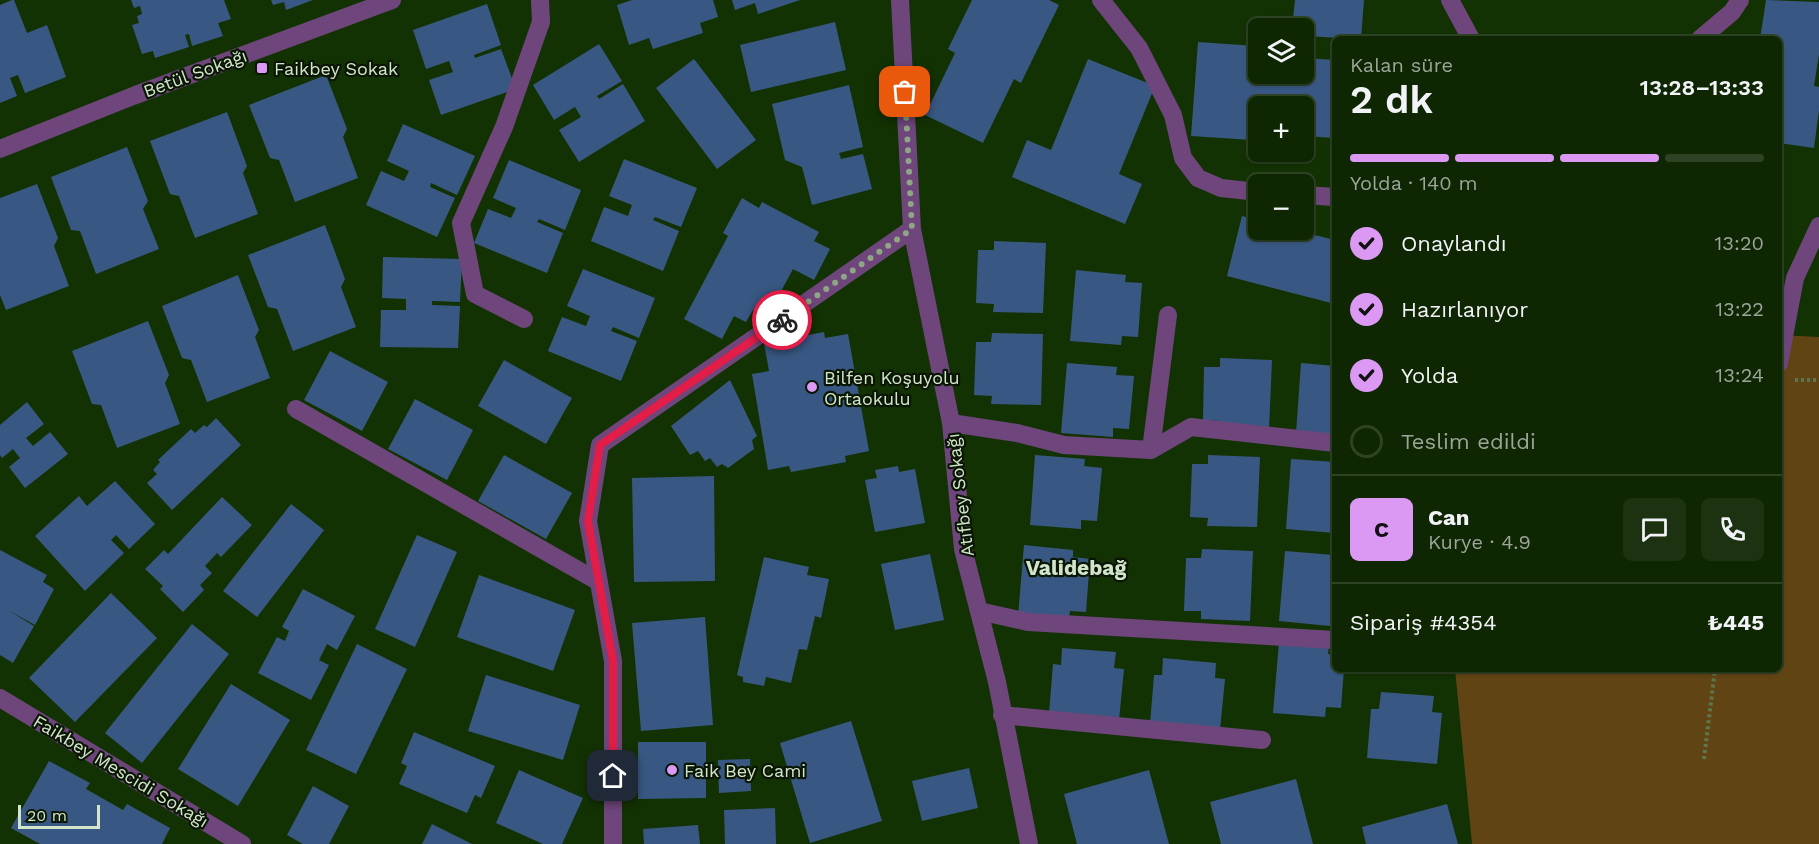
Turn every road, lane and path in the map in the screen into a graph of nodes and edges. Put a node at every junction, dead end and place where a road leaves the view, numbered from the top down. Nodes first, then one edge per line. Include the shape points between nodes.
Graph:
1 (392, 0) edge
2 (540, 0) edge
3 (900, 0) edge
4 (1101, 0) edge
5 (1450, 0) edge
6 (1740, 0) edge
7 (1470, 36) edge
8 (1704, 36) edge
9 (0, 149) edge
10 (1248, 191) edge
11 (1314, 196) edge
12 (1332, 197) edge
13 (1819, 226) edge
14 (912, 229) junction
15 (1168, 315) dead end
16 (524, 319) dead end
17 (1782, 347) edge
18 (1789, 379) dead end
19 (1819, 380) edge
20 (296, 409) dead end
21 (951, 423) junction
22 (1332, 443) edge
23 (1151, 450) junction
24 (599, 582) junction
25 (980, 611) junction
26 (1332, 640) edge
27 (1715, 672) edge
28 (0, 698) edge
29 (1002, 715) junction
30 (1262, 740) dead end
31 (1704, 759) dead end
32 (236, 843) edge
33 (613, 844) edge
34 (1029, 844) edge

1 - 9 street, Betül Sokağı
2 - 16 street via 541,22 504,127 461,223 476,294
3 - 14 street, Atıfbey Sokağı
4 - 10 street via 1139,48 1173,115 1183,158 1198,178 1221,188
5 - 7 street
6 - 8 street
11 - 12 street
13 - 17 street via 1795,278
14 - 21 street, Atıfbey Sokağı
14 - 24 street via 600,445 588,521
15 - 23 street
18 - 19 path
20 - 24 street
21 - 23 street via 1064,445
21 - 25 street, Atıfbey Sokağı via 963,549
22 - 23 street via 1191,427
24 - 33 street via 613,661
25 - 26 street via 1028,622
25 - 29 street, Atıfbey Sokağı
27 - 31 path
28 - 32 street, Faikbey Mescidi Sokağı
29 - 30 street
29 - 34 street, Atıfbey Sokağı

